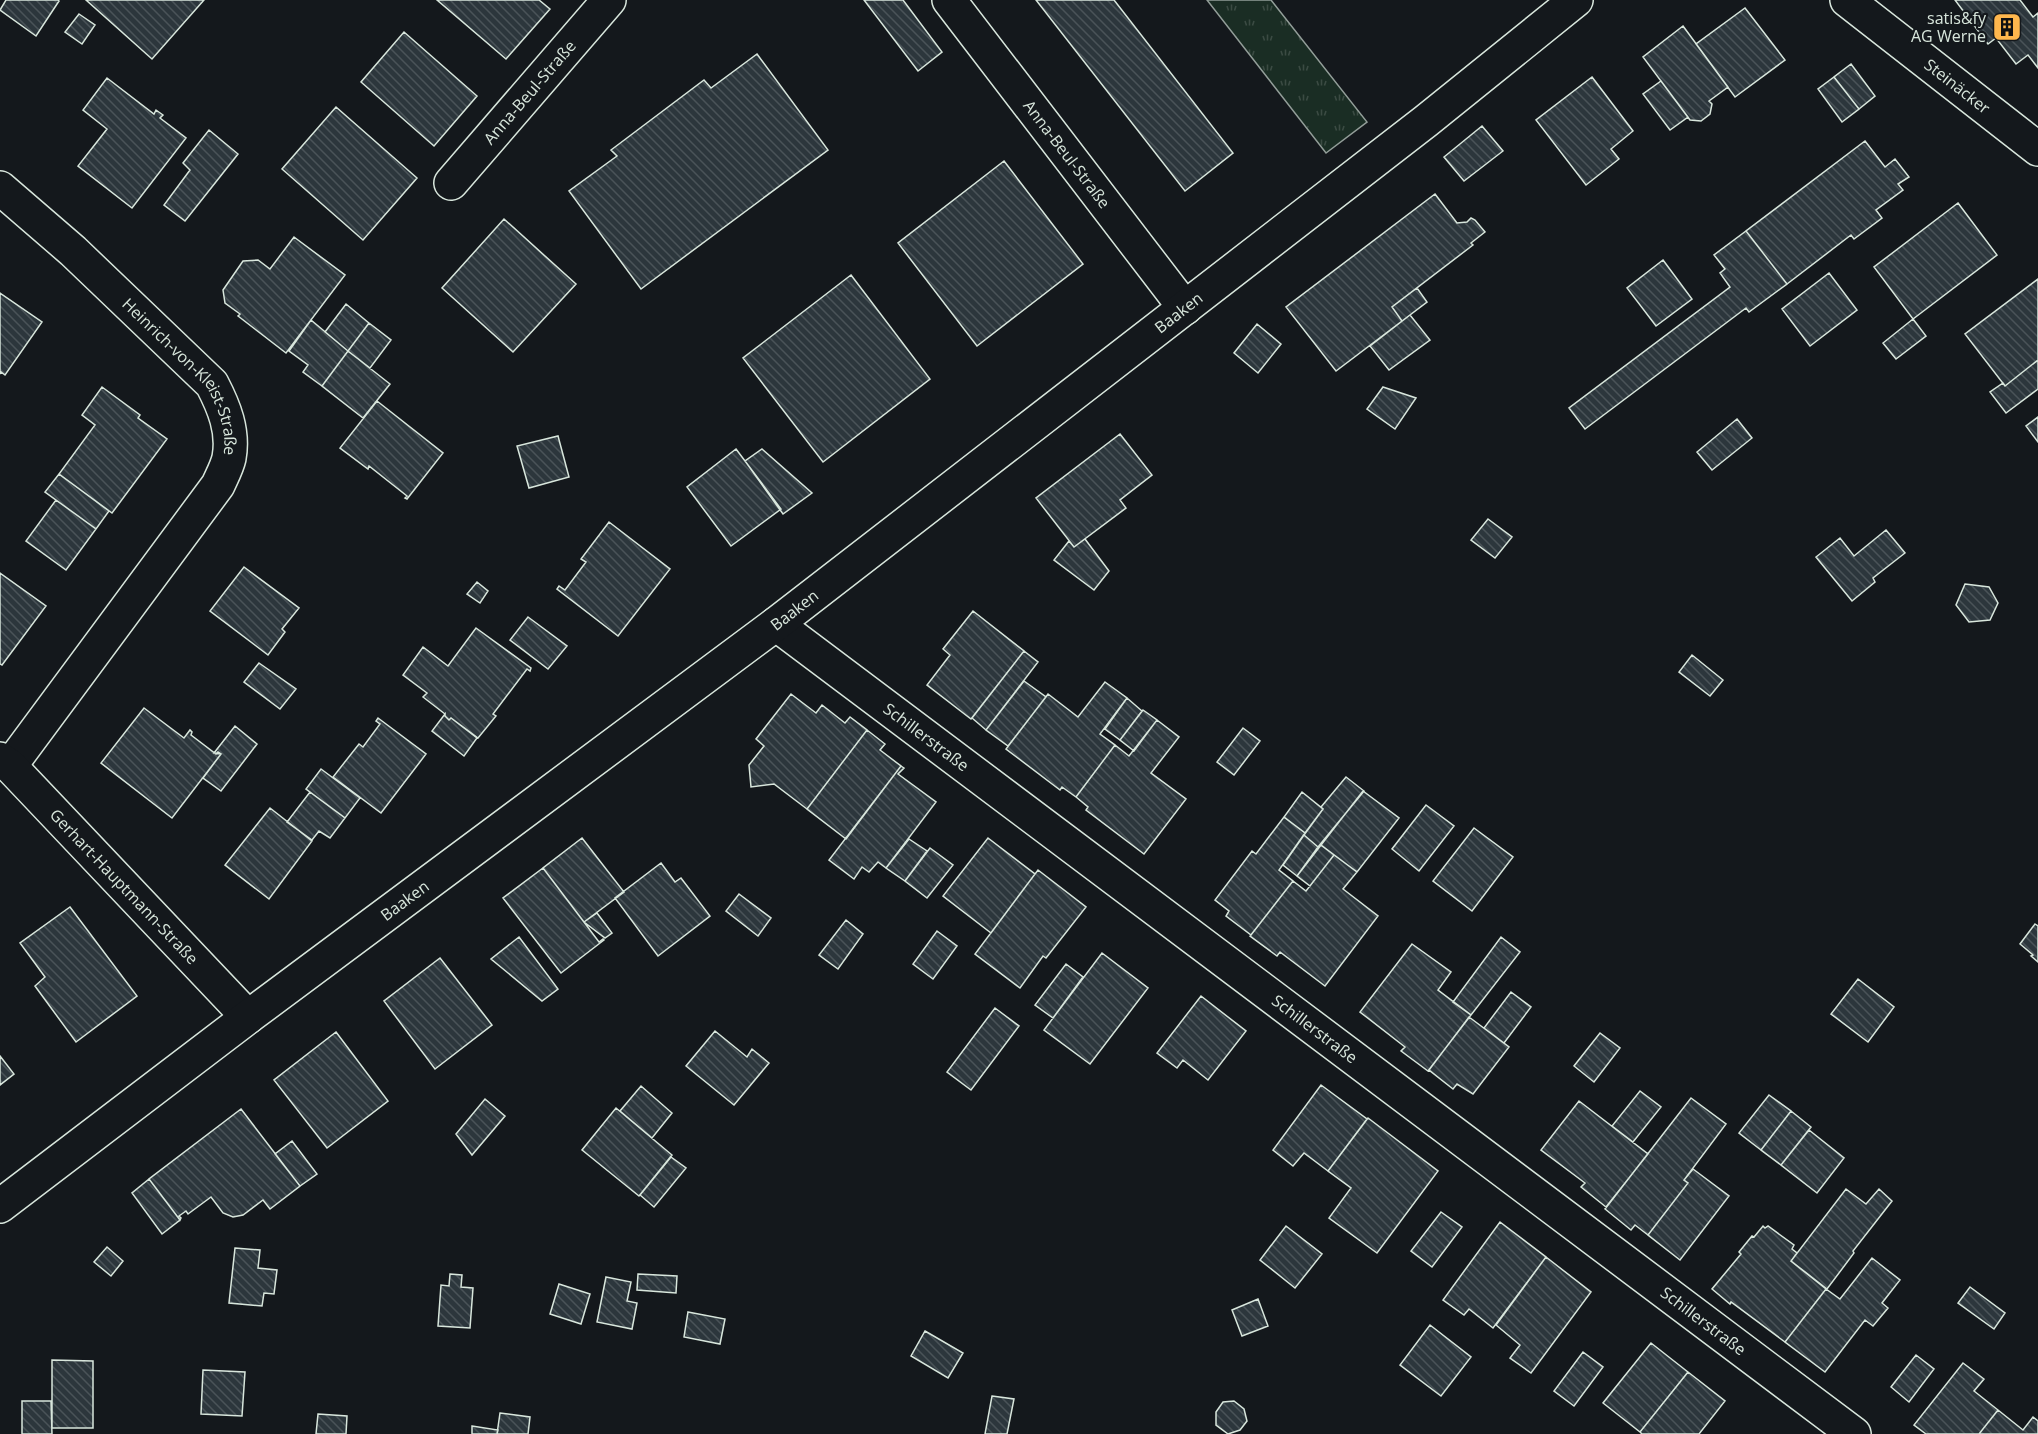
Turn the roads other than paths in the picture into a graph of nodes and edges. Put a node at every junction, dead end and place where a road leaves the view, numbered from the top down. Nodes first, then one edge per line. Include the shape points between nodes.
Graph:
1 (609, 0) edge
2 (949, 0) edge
3 (1576, 0) edge
4 (1847, 0) edge
5 (2038, 149) edge
6 (451, 183) dead end
7 (0, 188) edge
8 (1185, 308) junction
9 (776, 624) junction
10 (5, 763) edge
11 (248, 1017) junction
12 (0, 1206) edge
13 (1854, 1434) edge

1 - 6 street, Anna-Beul-Straße
2 - 8 street, Anna-Beul-Straße
3 - 8 street, Baaken
4 - 5 street, Steinäcker
7 - 10 street, Heinrich-von-Kleist-Straße via 73,251 212,384 224,408 230,436 229,459 218,485
8 - 9 street, Baaken
9 - 11 street, Baaken
9 - 13 street, Schillerstraße
10 - 11 street, Gerhart-Hauptmann-Straße
11 - 12 street, Baaken

